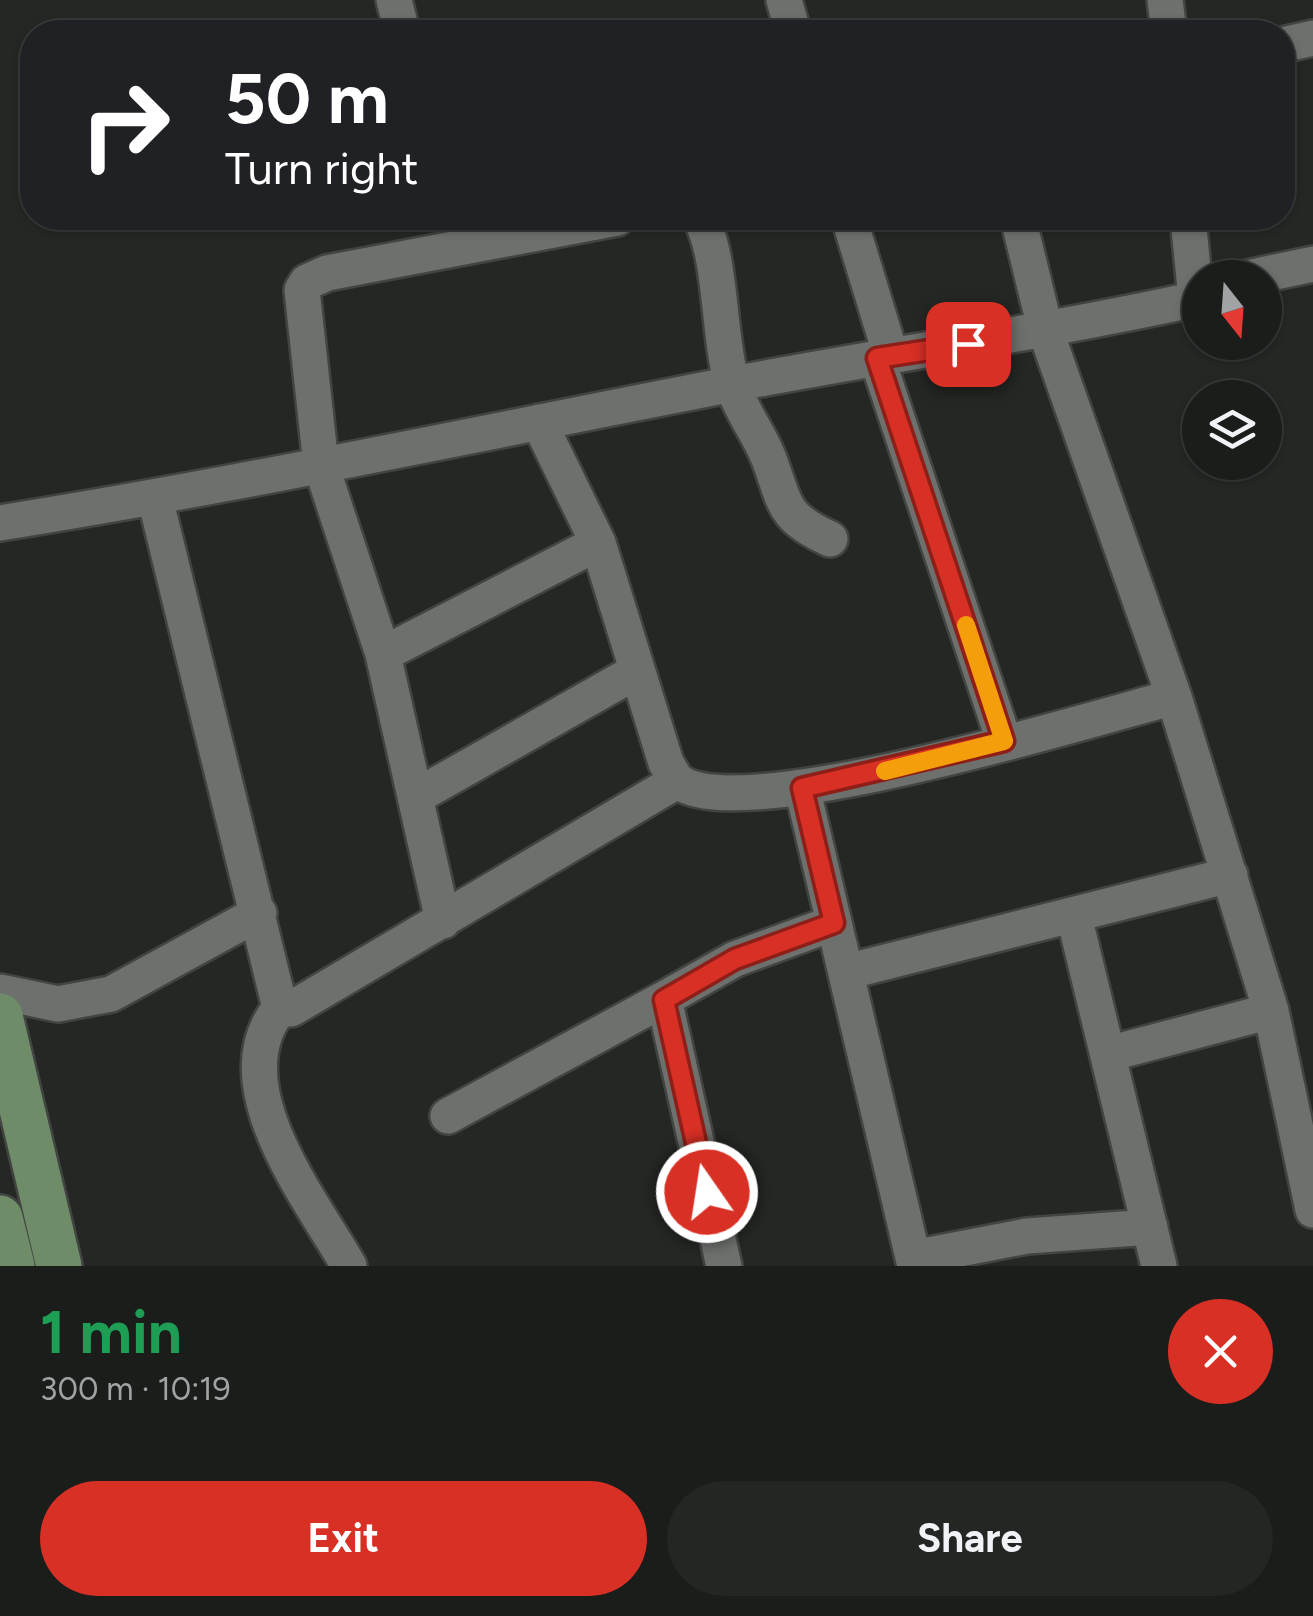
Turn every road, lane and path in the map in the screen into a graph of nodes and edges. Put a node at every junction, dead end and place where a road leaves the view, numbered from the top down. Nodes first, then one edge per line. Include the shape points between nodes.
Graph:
1 (702, 230) edge
2 (852, 230) edge
3 (1021, 230) edge
4 (1190, 230) edge
5 (448, 232) edge
6 (1193, 260) edge
7 (1313, 264) edge
8 (1282, 271) edge
9 (1182, 302) edge
10 (1046, 332) junction
11 (884, 357) junction
12 (732, 384) junction
13 (539, 422) junction
14 (321, 465) junction
15 (155, 498) junction
16 (0, 523) edge
17 (830, 539) dead end
18 (598, 543) junction
19 (383, 654) junction
20 (638, 671) junction
21 (1174, 697) junction
22 (1004, 741) junction
23 (677, 781) junction
24 (802, 788) junction
25 (415, 797) junction
26 (1230, 875) junction
27 (259, 913) junction
28 (1074, 916) junction
29 (443, 921) junction
30 (834, 923) junction
31 (846, 972) junction
32 (0, 992) edge
33 (664, 1000) junction
34 (280, 1008) junction
35 (1271, 1011) junction
36 (0, 1016) edge
37 (1108, 1054) junction
38 (448, 1116) dead end
39 (1313, 1210) edge
40 (0, 1218) edge
41 (1150, 1227) junction
42 (914, 1262) edge
43 (12, 1266) edge
44 (59, 1266) edge
45 (350, 1266) edge
46 (724, 1266) edge
47 (1159, 1266) edge

1 - 12 street
2 - 11 street
3 - 10 street
4 - 6 street
5 - 14 street via 306,282
7 - 8 street
9 - 10 street
10 - 11 street
10 - 21 street
11 - 12 street
11 - 22 street
12 - 13 street
12 - 17 street via 788,511
13 - 14 street
13 - 18 street
14 - 15 street
14 - 19 street
15 - 16 street
15 - 27 street
18 - 19 street
18 - 20 street
19 - 25 street
20 - 23 street
20 - 25 street
21 - 22 street
21 - 26 street
22 - 24 street
23 - 24 street via 739,792
23 - 29 street
24 - 30 street
25 - 29 street
26 - 28 street
26 - 35 street
27 - 32 street via 110,994 58,1004
27 - 34 street
28 - 31 street
28 - 37 street
29 - 34 street via 291,1009
30 - 31 street
30 - 33 street via 735,959
31 - 42 street
33 - 38 street
33 - 46 street
34 - 45 street via 266,1028 262,1108
35 - 37 street
35 - 39 street
36 - 44 main road
37 - 41 street
40 - 43 main road
41 - 42 street via 1062,1232
41 - 47 street

